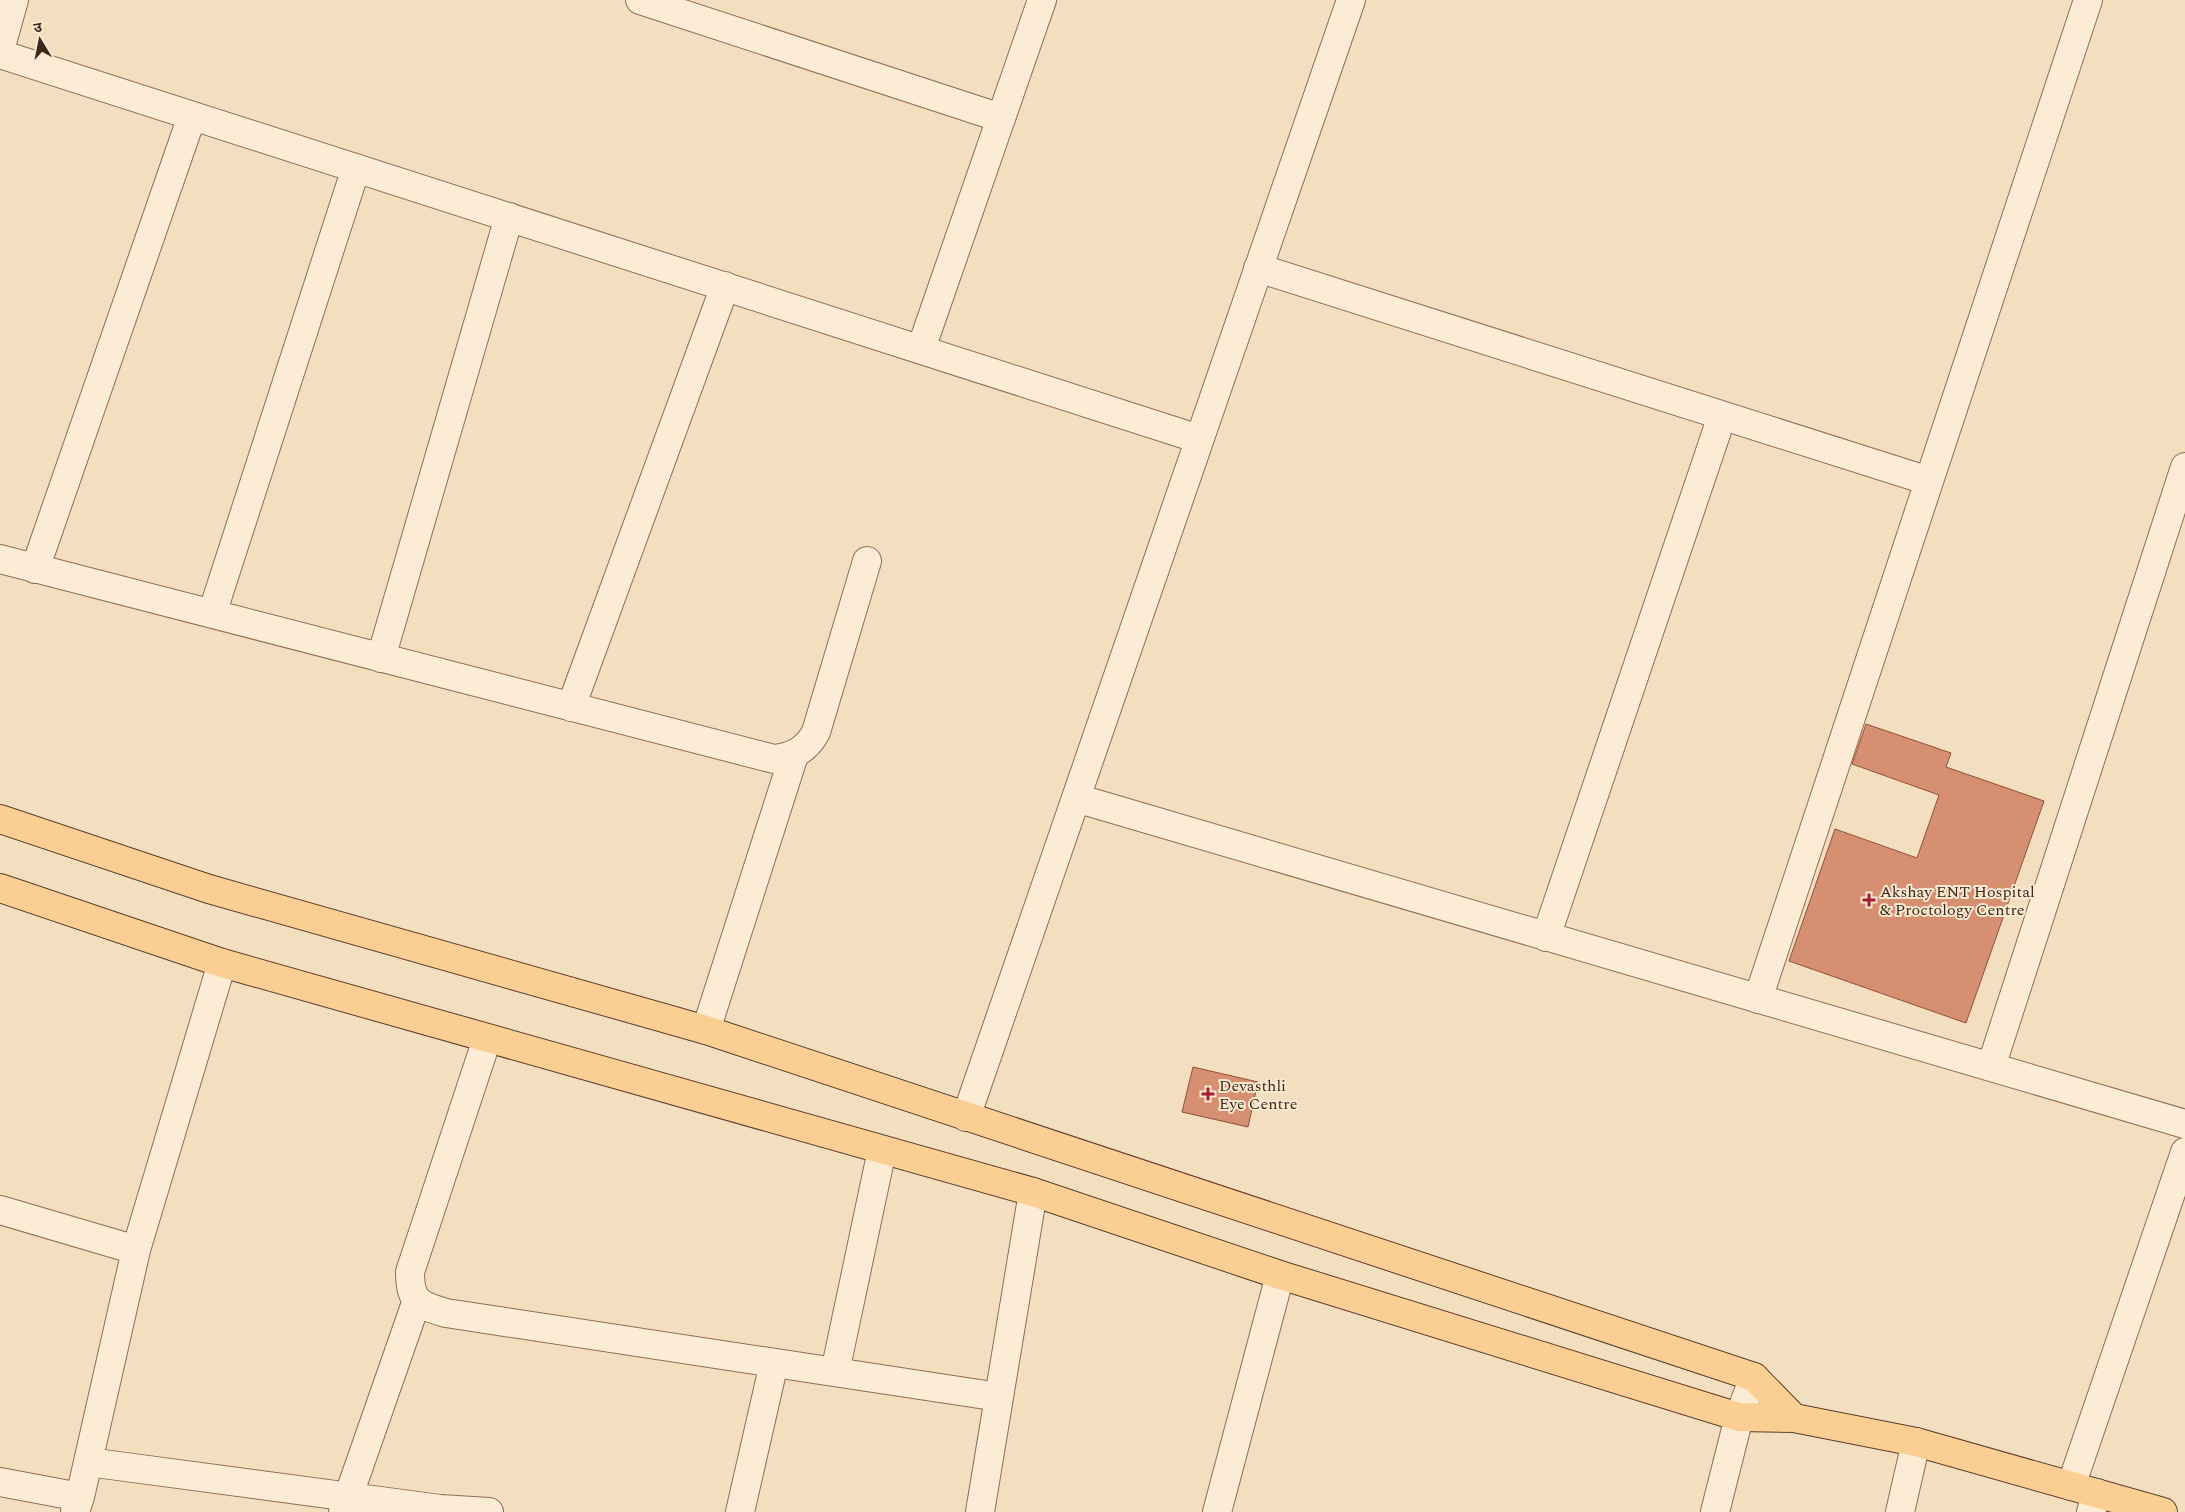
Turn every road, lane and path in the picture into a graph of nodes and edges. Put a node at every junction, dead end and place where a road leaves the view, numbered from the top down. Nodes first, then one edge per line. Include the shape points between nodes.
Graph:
1 (14, 0) edge
2 (640, 0) edge
3 (1042, 0) edge
4 (1351, 0) edge
5 (2088, 0) edge
6 (0, 50) edge
7 (0, 54) edge
8 (192, 116) junction
9 (1001, 118) junction
10 (356, 168) junction
11 (509, 217) junction
12 (1258, 268) junction
13 (725, 286) junction
14 (921, 349) junction
15 (1722, 416) junction
16 (1199, 439) junction
17 (2185, 467) edge
18 (1929, 481) junction
19 (0, 560) edge
20 (867, 561) dead end
21 (35, 568) junction
22 (212, 614) junction
23 (381, 658) junction
24 (571, 707) junction
25 (794, 754) junction
26 (1076, 798) junction
27 (0, 818) edge
28 (0, 888) edge
29 (1546, 937) junction
30 (222, 963) junction
31 (1758, 999) junction
32 (706, 1030) junction
33 (487, 1038) junction
34 (1991, 1067) junction
35 (966, 1117) junction
36 (2185, 1124) edge
37 (882, 1150) junction
38 (2185, 1152) edge
39 (1033, 1192) junction
40 (0, 1210) edge
41 (136, 1250) junction
42 (1280, 1274) junction
43 (417, 1300) junction
44 (774, 1363) junction
45 (835, 1372) junction
46 (1754, 1377) junction
47 (999, 1397) junction
48 (1738, 1417) junction
49 (1794, 1418) junction
50 (1916, 1442) junction
51 (88, 1462) junction
52 (0, 1482) edge
53 (2071, 1486) junction
54 (2094, 1503) edge
55 (78, 1505) edge
56 (347, 1505) edge
57 (490, 1512) edge
58 (740, 1512) edge
59 (980, 1512) edge
60 (1217, 1512) edge
61 (1715, 1512) edge
62 (1900, 1512) edge
63 (2163, 1512) edge

1 - 6 street
2 - 9 street
3 - 9 street
4 - 12 street
5 - 18 street
7 - 8 street
8 - 10 street
8 - 21 street
9 - 14 street
10 - 11 street
10 - 22 street
11 - 13 street
11 - 23 street
12 - 15 street
12 - 16 street
13 - 14 street
13 - 24 street
14 - 16 street
15 - 18 street
15 - 29 street
16 - 26 street
17 - 34 street
18 - 31 street
19 - 21 street
20 - 25 street via 816,732 810,742
21 - 22 street
22 - 23 street
23 - 24 street
24 - 25 street via 769,758 787,758
25 - 32 street
26 - 29 street
26 - 35 street
27 - 32 main road via 209,889
28 - 30 main road
29 - 31 street
30 - 33 main road
30 - 41 street
31 - 34 street
32 - 35 main road
33 - 37 main road
33 - 43 street via 410,1272 410,1288
34 - 36 street
35 - 46 main road
37 - 39 main road
37 - 45 street
38 - 53 street
39 - 42 main road
39 - 47 street
40 - 41 street
41 - 51 street
42 - 48 main road
42 - 60 street
43 - 44 street via 426,1307 446,1313
43 - 56 street
44 - 45 street
44 - 58 street
45 - 47 street
46 - 48 street
46 - 49 main road
47 - 59 street
48 - 49 main road
48 - 61 street
49 - 50 main road
50 - 53 main road
50 - 62 street
51 - 55 street
51 - 56 street
52 - 55 street
53 - 54 main road
54 - 63 main road
56 - 57 street

